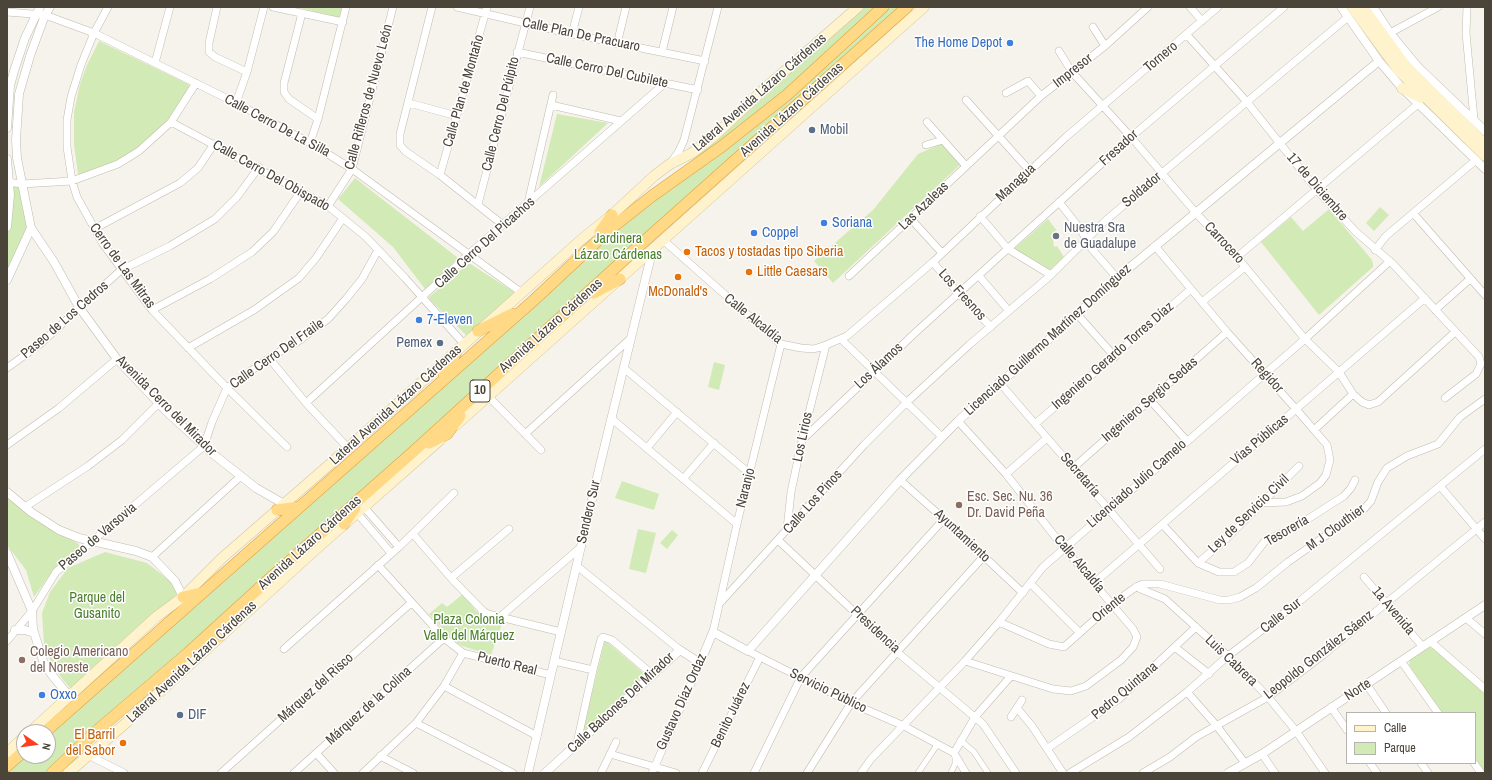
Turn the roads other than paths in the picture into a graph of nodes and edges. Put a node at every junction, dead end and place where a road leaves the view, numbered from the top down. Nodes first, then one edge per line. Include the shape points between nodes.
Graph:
1 (50, 7) edge
2 (108, 7) edge
3 (170, 7) edge
4 (217, 7) edge
5 (264, 7) edge
6 (273, 7) edge
7 (346, 7) edge
8 (392, 7) edge
9 (432, 7) edge
10 (457, 7) edge
11 (487, 7) edge
12 (530, 7) edge
13 (579, 7) edge
14 (626, 7) edge
15 (673, 7) edge
16 (718, 7) edge
17 (858, 7) edge
18 (883, 7) edge
19 (907, 7) edge
20 (924, 7) edge
21 (1148, 7) edge
22 (1190, 7) edge
23 (1218, 7) edge
24 (1284, 7) edge
25 (1341, 7) edge
26 (1352, 7) edge
27 (1363, 7) edge
28 (1373, 7) edge
29 (1438, 7) edge
30 (1467, 7) edge
31 (38, 10) edge
32 (7, 12) edge
33 (302, 13) junction
34 (45, 15) junction
35 (485, 15) junction
36 (1348, 17) junction
37 (1202, 21) junction
38 (343, 22) junction
39 (525, 24) junction
40 (1093, 27) dead end
41 (94, 33) junction
42 (1390, 33) junction
43 (572, 34) junction
44 (1187, 35) junction
45 (617, 44) junction
46 (1105, 46) junction
47 (1059, 51) dead end
48 (517, 52) junction
49 (662, 52) junction
50 (1379, 61) junction
51 (705, 62) junction
52 (155, 63) junction
53 (1215, 66) junction
54 (1418, 67) junction
55 (248, 72) junction
56 (1072, 72) junction
57 (196, 83) junction
58 (664, 84) junction
59 (1402, 88) junction
60 (698, 90) junction
61 (1431, 92) junction
62 (1006, 93) dead end
63 (553, 95) dead end
64 (1041, 96) junction
65 (966, 100) dead end
66 (1247, 102) junction
67 (236, 103) junction
68 (408, 103) junction
69 (1430, 103) junction
70 (1418, 104) junction
71 (551, 105) junction
72 (1102, 106) junction
73 (457, 116) junction
74 (318, 119) junction
75 (1474, 119) junction
76 (621, 121) junction
77 (171, 122) junction
78 (927, 122) dead end
79 (7, 128) edge
80 (1485, 130) edge
81 (999, 134) junction
82 (1131, 137) junction
83 (943, 140) junction
84 (310, 143) junction
85 (214, 144) junction
86 (1485, 144) edge
87 (926, 145) dead end
88 (1280, 145) junction
89 (1481, 158) edge
90 (7, 159) edge
91 (670, 164) junction
92 (966, 166) junction
93 (260, 167) junction
94 (352, 169) junction
95 (1485, 169) edge
96 (1030, 171) junction
97 (1162, 174) junction
98 (440, 175) junction
99 (72, 180) junction
100 (8, 182) edge
101 (22, 184) junction
102 (1317, 190) junction
103 (301, 191) junction
104 (1059, 202) junction
105 (528, 203) junction
106 (478, 204) junction
107 (328, 206) junction
108 (1413, 213) junction
109 (1196, 214) junction
110 (612, 215) junction
111 (980, 216) junction
112 (343, 218) junction
113 (911, 219) junction
114 (503, 225) junction
115 (7, 227) edge
116 (31, 228) junction
117 (94, 229) junction
118 (663, 240) junction
119 (1086, 240) junction
120 (1155, 246) junction
121 (589, 249) junction
122 (1008, 249) junction
123 (378, 250) junction
124 (1375, 250) junction
125 (652, 252) junction
126 (942, 253) junction
127 (469, 254) junction
128 (1237, 257) junction
129 (1390, 261) junction
130 (933, 262) junction
131 (1245, 267) junction
132 (121, 270) junction
133 (1051, 275) junction
134 (849, 276) dead end
135 (979, 276) junction
136 (1117, 278) junction
137 (620, 279) junction
138 (1470, 279) junction
139 (7, 280) edge
140 (1191, 289) junction
141 (522, 293) junction
142 (958, 293) junction
143 (1485, 295) edge
144 (423, 298) junction
145 (1425, 298) junction
146 (578, 302) junction
147 (1202, 302) junction
148 (79, 307) junction
149 (152, 310) junction
150 (1435, 310) junction
151 (1009, 311) junction
152 (519, 312) junction
153 (1076, 314) junction
154 (991, 327) junction
155 (478, 331) junction
156 (1227, 332) junction
157 (1455, 332) junction
158 (631, 338) junction
159 (841, 339) junction
160 (1305, 339) junction
161 (781, 344) junction
162 (826, 345) junction
163 (188, 348) junction
164 (460, 348) junction
165 (1115, 357) junction
166 (269, 358) junction
167 (117, 359) junction
168 (7, 368) edge
169 (625, 369) junction
170 (874, 370) junction
171 (1339, 372) junction
172 (1264, 374) junction
173 (441, 382) junction
174 (999, 382) junction
175 (227, 388) junction
176 (483, 394) junction
177 (1353, 394) junction
178 (1445, 398) dead end
179 (1485, 399) edge
180 (1151, 401) junction
181 (907, 402) junction
182 (159, 403) junction
183 (306, 403) junction
184 (1296, 409) junction
185 (677, 412) junction
186 (612, 419) junction
187 (958, 421) junction
188 (1035, 424) junction
189 (1314, 430) junction
190 (447, 434) junction
191 (525, 434) junction
192 (942, 436) junction
193 (1047, 438) junction
194 (802, 440) junction
195 (1187, 441) junction
196 (714, 443) junction
197 (7, 445) edge
198 (204, 446) junction
199 (287, 447) dead end
200 (348, 448) junction
201 (647, 448) junction
202 (1485, 449) edge
203 (541, 450) dead end
204 (413, 452) junction
205 (1299, 466) dead end
206 (1073, 468) junction
207 (749, 473) junction
208 (1006, 474) junction
209 (241, 476) junction
210 (684, 479) junction
211 (900, 480) junction
212 (1355, 480) dead end
213 (1440, 486) junction
214 (372, 488) junction
215 (7, 492) edge
216 (454, 493) dead end
217 (1262, 503) junction
218 (25, 507) junction
219 (280, 507) junction
220 (299, 507) junction
221 (1109, 508) junction
222 (360, 510) junction
223 (944, 519) junction
224 (1485, 522) edge
225 (344, 524) junction
226 (737, 524) junction
227 (1163, 525) junction
228 (509, 529) dead end
229 (787, 529) junction
230 (1476, 529) junction
231 (413, 534) junction
232 (1485, 539) edge
233 (778, 540) junction
234 (94, 541) junction
235 (1140, 545) junction
236 (399, 547) junction
237 (581, 547) junction
238 (1064, 548) junction
239 (7, 553) edge
240 (391, 553) junction
241 (984, 556) junction
242 (152, 557) junction
243 (1198, 563) junction
244 (378, 565) junction
245 (577, 566) junction
246 (1160, 569) dead end
247 (814, 575) junction
248 (1364, 577) dead end
249 (451, 578) junction
250 (1030, 583) junction
251 (1094, 583) junction
252 (1136, 587) junction
253 (204, 593) junction
254 (1023, 593) junction
255 (183, 597) junction
256 (1229, 600) joint
257 (411, 603) junction
258 (720, 603) junction
259 (1387, 603) junction
260 (1112, 604) junction
261 (1485, 605) edge
262 (32, 611) junction
263 (857, 614) junction
264 (500, 617) junction
265 (1466, 618) junction
266 (999, 622) junction
267 (1196, 627) junction
268 (15, 630) junction
269 (561, 632) junction
270 (713, 632) junction
271 (1079, 632) junction
272 (34, 634) junction
273 (1485, 634) edge
274 (220, 636) junction
275 (444, 638) junction
276 (1430, 641) junction
277 (7, 642) edge
278 (1422, 646) junction
279 (1176, 648) junction
280 (284, 649) dead end
281 (680, 650) junction
282 (748, 651) junction
283 (897, 652) junction
284 (188, 653) junction
285 (463, 653) junction
286 (760, 656) junction
287 (1228, 656) junction
288 (554, 661) junction
289 (965, 661) junction
290 (1401, 661) junction
291 (700, 663) junction
292 (592, 670) junction
293 (1209, 674) junction
294 (550, 675) junction
295 (653, 675) junction
296 (1011, 676) junction
297 (801, 677) junction
298 (1367, 684) junction
299 (444, 686) junction
300 (940, 687) junction
301 (1485, 689) edge
302 (1187, 692) junction
303 (70, 697) junction
304 (1268, 697) junction
305 (1022, 700) dead end
306 (851, 703) junction
307 (1331, 707) junction
308 (1017, 708) junction
309 (1385, 712) edge
310 (1437, 712) edge
311 (975, 717) junction
312 (1011, 717) dead end
313 (416, 723) junction
314 (39, 724) edge
315 (54, 724) edge
316 (1216, 725) junction
317 (904, 726) junction
318 (1346, 729) edge
319 (1296, 731) junction
320 (538, 736) junction
321 (960, 740) junction
322 (616, 742) dead end
323 (577, 743) junction
324 (16, 745) edge
325 (937, 745) junction
326 (1048, 748) junction
327 (7, 753) edge
328 (954, 753) junction
329 (317, 754) junction
330 (610, 754) junction
331 (1262, 754) junction
332 (88, 755) junction
333 (380, 756) junction
334 (16, 758) edge
335 (1245, 763) junction
336 (1371, 764) edge
337 (1422, 764) edge
338 (1475, 764) edge
339 (7, 766) edge
340 (653, 770) edge
341 (52, 773) edge
342 (68, 773) edge
343 (124, 773) edge
344 (221, 773) edge
345 (294, 773) edge
346 (334, 773) edge
347 (362, 773) edge
348 (413, 773) edge
349 (513, 773) edge
350 (528, 773) edge
351 (545, 773) edge
352 (601, 773) edge
353 (676, 773) edge
354 (702, 773) edge
355 (754, 773) edge
356 (807, 773) edge
357 (861, 773) edge
358 (918, 773) edge
359 (951, 773) edge
360 (966, 773) edge
361 (988, 773) edge
362 (1016, 773) edge
363 (1063, 773) edge
364 (1070, 773) edge
365 (1143, 773) edge
366 (1230, 773) edge
367 (1275, 773) edge
368 (1325, 773) edge
369 (1376, 773) edge
370 (1428, 773) edge
371 (1481, 773) edge

1 - 34 street
2 - 41 street, Cerro de Las Mitras
3 - 52 street
4 - 55 street via 209,43 210,52 215,57
5 - 55 street
6 - 33 street
7 - 38 street
8 - 94 street, Calle Rifleros de Nuevo León
9 - 68 street
10 - 35 street, Calle Plan De Pracuaro
11 - 35 street, Calle Plan de Montaño
12 - 39 street, Calle Cerro Del Púlpito
13 - 43 street
14 - 45 street
15 - 49 street
16 - 51 street
17 - 91 main road, Lateral Avenida Lázaro Cárdenas via 712,138 692,153
18 - 121 highway, Avenida Lázaro Cárdenas / 10 via 787,94 721,147 641,204
19 - 146 highway, Avenida Lázaro Cárdenas / 10
20 - 118 main road
21 - 46 street, Impresor
22 - 37 street
23 - 37 street, Tornero
24 - 53 street, Fresador
25 - 36 street
26 - 69 main road via 1399,71
27 - 61 main road via 1405,65
28 - 42 street
29 - 42 street
30 - 75 street via 1466,33
31 - 32 street, Calle Cerro De La Silla
31 - 34 street, Calle Cerro De La Silla
31 - 79 street via 19,51 10,86
33 - 38 street
33 - 74 street via 284,82 284,92 289,99
34 - 41 street, Calle Cerro De La Silla
34 - 101 street via 19,94 16,140
35 - 39 street, Calle Plan De Pracuaro
35 - 73 street, Calle Plan de Montaño
36 - 50 street
36 - 66 street, Soldador
37 - 44 street, Tornero
38 - 74 street
39 - 43 street, Calle Plan De Pracuaro
39 - 48 street, Calle Cerro Del Púlpito
40 - 46 street
41 - 52 street, Calle Cerro De La Silla
41 - 99 street, Cerro de Las Mitras via 73,91 67,120 67,147
42 - 54 street
43 - 45 street, Calle Plan De Pracuaro
44 - 53 street, 17 de Diciembre
44 - 72 street, Tornero
45 - 49 street, Calle Plan De Pracuaro
46 - 56 street, Impresor
47 - 56 street, Carrocero
48 - 58 street, Calle Cerro Del Cubilete
48 - 106 street, Calle Cerro Del Púlpito
49 - 51 street, Calle Plan De Pracuaro
50 - 59 street
50 - 88 street, Licenciado Guillermo Martínez Domínguez
51 - 60 street
52 - 57 street, Calle Cerro De La Silla
53 - 66 street, 17 de Diciembre
53 - 82 street, Fresador
54 - 61 main road
54 - 75 street
55 - 67 street
56 - 64 street, Impresor
56 - 72 street, Carrocero
57 - 67 street, Calle Cerro De La Silla
57 - 77 street
58 - 60 street, Calle Cerro Del Cubilete
58 - 76 street, Calle Cerro Del Picachos
59 - 69 main road
59 - 70 street
60 - 91 street via 682,147
61 - 86 main road
62 - 64 street via 1028,81
63 - 71 street
64 - 81 street, Impresor
65 - 81 street
66 - 88 street, 17 de Diciembre
66 - 97 street, Soldador
67 - 84 street, Calle Cerro De La Silla
68 - 73 street
68 - 98 street via 399,141 402,148
69 - 89 main road
70 - 89 street
70 - 102 street
71 - 76 street
71 - 105 street
72 - 82 street, Carrocero
72 - 96 street, Managua
73 - 98 street, Calle Plan de Montaño
74 - 84 street
75 - 80 street
76 - 105 street, Calle Cerro Del Picachos
77 - 85 street, Calle Cerro Del Obispado
77 - 99 street via 144,147 118,164
78 - 83 street
81 - 92 street, Las Azaleas
81 - 96 street
82 - 97 street, Carrocero
82 - 104 street, Fresador
83 - 87 street
83 - 92 street
84 - 94 street, Calle Cerro De La Silla
85 - 93 street, Calle Cerro Del Obispado
85 - 117 street via 198,168 180,184
88 - 102 street, 17 de Diciembre
88 - 109 street, Licenciado Guillermo Martínez Domínguez
89 - 95 street
89 - 108 street
90 - 100 street
91 - 110 main road, Lateral Avenida Lázaro Cárdenas via 646,182
92 - 113 street, Las Azaleas
93 - 103 street, Calle Cerro Del Obispado
93 - 132 street, Paseo de Los Cedros via 237,197 215,219 170,246
94 - 107 street, Calle Rifleros de Nuevo León
94 - 127 street, Calle Cerro De La Silla
96 - 111 street, Managua
97 - 109 street, Carrocero
97 - 119 street, Soldador
98 - 106 street
99 - 101 street
99 - 117 street, Cerro de Las Mitras via 77,197
100 - 101 street
100 - 115 street
101 - 116 street
102 - 124 street, 17 de Diciembre
102 - 128 street
103 - 107 street, Calle Cerro Del Obispado
103 - 149 street via 273,232 252,252 210,279
104 - 119 street via 1080,227
104 - 122 street, Fresador
105 - 114 street, Calle Cerro Del Picachos
106 - 114 street
107 - 112 street, Calle Cerro Del Obispado
108 - 124 street
108 - 138 street
109 - 120 street, Licenciado Guillermo Martínez Domínguez
109 - 128 street, Carrocero
110 - 121 highway
110 - 141 main road, Lateral Avenida Lázaro Cárdenas
111 - 122 street
111 - 126 street, Managua
112 - 123 street, Calle Cerro Del Obispado
112 - 163 street via 316,258 298,278 254,310
113 - 126 street, Los Fresnos
113 - 134 street, Las Azaleas
114 - 127 street, Calle Cerro Del Picachos
116 - 139 street
116 - 148 street, Avenida Cerro del Mirador via 54,262
117 - 132 street, Cerro de Las Mitras
118 - 125 main road
118 - 161 street, Calle Alcaldía
119 - 133 street, Soldador
119 - 136 street
120 - 136 street, Licenciado Guillermo Martínez Domínguez
120 - 140 street, Regidor
121 - 152 highway, Avenida Lázaro Cárdenas / 10
122 - 133 street
122 - 135 street, Fresador
123 - 144 street, Calle Cerro Del Obispado
123 - 166 street, Calle Cerro Del Fraile via 346,299 328,319 300,340
124 - 129 street, 17 de Diciembre
125 - 137 main road
125 - 158 street, Sendero Sur
126 - 130 street, Managua
127 - 141 street, Calle Cerro De La Silla
127 - 144 street, Calle Cerro Del Picachos
128 - 131 street, Carrocero
129 - 145 street, 17 de Diciembre
129 - 160 street, Licenciado Julio Camelo
130 - 142 street, Los Fresnos
130 - 159 street
131 - 147 street
131 - 160 street, Carrocero
132 - 148 street, Paseo de Los Cedros
132 - 149 street, Cerro de Las Mitras
133 - 151 street, Soldador
135 - 142 street, Fresador
135 - 151 street
136 - 153 street, Licenciado Guillermo Martínez Domínguez
137 - 146 highway
137 - 176 main road
138 - 143 street
138 - 150 street
140 - 147 street, Regidor
140 - 165 street, Ingeniero Gerardo Torres Díaz
141 - 155 main road, Lateral Avenida Lázaro Cárdenas
142 - 154 street, Los Fresnos
142 - 170 street, Los Álamos
144 - 164 street, Calle Cerro Del Obispado
144 - 183 street, Calle Cerro Del Picachos
145 - 150 street, 17 de Diciembre
145 - 171 street, Vías Públicas
146 - 176 highway, Avenida Lázaro Cárdenas / 10
147 - 156 street, Regidor
148 - 167 street, Avenida Cerro del Mirador
148 - 168 street, Paseo de Los Cedros via 39,345
149 - 163 street, Cerro de Las Mitras
150 - 157 street, 17 de Diciembre
151 - 154 street, Soldador
152 - 155 highway via 499,319
152 - 173 highway, Avenida Lázaro Cárdenas / 10
153 - 165 street
153 - 174 street, Licenciado Guillermo Martínez Domínguez
154 - 181 street, Soldador
155 - 164 main road, Lateral Avenida Lázaro Cárdenas
156 - 172 street, Regidor
156 - 180 street, Ingeniero Sergio Sedas
157 - 177 street, Carrocero via 1378,402 1369,405
157 - 178 street, 17 de Diciembre via 1479,358 1481,364 1476,374
158 - 169 street, Sendero Sur
158 - 191 street
159 - 162 street, Calle Alcaldía
159 - 170 street
160 - 171 street, Carrocero
160 - 172 street, Licenciado Julio Camelo
161 - 162 street, Calle Alcaldía via 807,349
161 - 207 street, Naranjo
162 - 194 street, Los Lirios
163 - 175 street, Cerro de Las Mitras
164 - 173 highway
164 - 200 main road, Lateral Avenida Lázaro Cárdenas
165 - 188 street, Ingeniero Gerardo Torres Díaz
166 - 175 street, Calle Cerro Del Fraile
166 - 183 street
167 - 182 street, Avenida Cerro del Mirador
167 - 197 street via 59,408
169 - 185 street
169 - 186 street, Sendero Sur
170 - 181 street
170 - 194 street, Los Álamos
171 - 177 street, Carrocero
171 - 184 street, Vías Públicas
172 - 184 street, Regidor
172 - 195 street, Licenciado Julio Camelo
173 - 220 highway, Avenida Lázaro Cárdenas / 10
174 - 187 street, Licenciado Guillermo Martínez Domínguez
174 - 188 street, Secretaría
175 - 198 street, Calle Cerro Del Fraile
175 - 199 street, Cerro de Las Mitras
176 - 190 highway
176 - 191 street
176 - 204 highway, Avenida Lázaro Cárdenas / 10
177 - 189 street
179 - 256 street, M J Clouthier via 1460,418 1438,444 1407,456 1387,468 1371,501 1364,509 1288,562 1256,588
180 - 195 street
180 - 206 street, Ingeniero Sergio Sedas
181 - 192 street
181 - 229 street, Calle Los Pinos
182 - 198 street, Avenida Cerro del Mirador
182 - 218 street via 122,440 88,466
183 - 200 street
184 - 189 street, Regidor
184 - 227 street, Vías Públicas
185 - 196 street
185 - 201 street
186 - 201 street
186 - 237 street, Sendero Sur
187 - 192 street, Licenciado Guillermo Martínez Domínguez
187 - 208 street, Calle Alcaldía
188 - 193 street, Secretaría
189 - 217 street, Regidor via 1329,450 1330,460 1326,475 1310,490 1293,500
190 - 204 highway
190 - 222 main road, Lateral Avenida Lázaro Cárdenas
191 - 203 street
192 - 211 street, Licenciado Guillermo Martínez Domínguez
193 - 206 street, Secretaría
193 - 208 street
194 - 229 street, Los Lirios via 791,492
195 - 221 street, Licenciado Julio Camelo
196 - 207 street
196 - 210 street
198 - 209 street, Avenida Cerro del Mirador
198 - 234 street, Paseo de Varsovia
200 - 219 main road, Lateral Avenida Lázaro Cárdenas
201 - 210 street
202 - 213 street, Calle Sur
204 - 214 highway, Avenida Lázaro Cárdenas / 10
205 - 217 street, Ley de Servicio Civil
206 - 221 street, Secretaría
207 - 226 street, Naranjo
208 - 238 street, Calle Alcaldía
209 - 219 street, Avenida Cerro del Mirador
209 - 242 street
210 - 226 street
211 - 223 street, Ayuntamiento
211 - 247 street, Licenciado Guillermo Martínez Domínguez
212 - 243 street, Tesorería via 1344,496 1300,524 1266,541 1239,570 1219,572
213 - 230 street
213 - 287 street, Calle Sur
214 - 225 highway
214 - 284 highway, Avenida Lázaro Cárdenas / 10
215 - 218 street
216 - 231 street
217 - 243 street, Ley de Servicio Civil
218 - 234 street via 59,530
219 - 220 highway
219 - 255 main road, Lateral Avenida Lázaro Cárdenas via 221,559
220 - 253 highway, Avenida Lázaro Cárdenas / 10
221 - 235 street, Secretaría
221 - 238 street, Licenciado Julio Camelo
222 - 225 main road, Lateral Avenida Lázaro Cárdenas
222 - 236 street
222 - 240 street
223 - 241 street, Ayuntamiento
223 - 263 street
224 - 230 street, Leopoldo González Sáenz
225 - 274 main road, Lateral Avenida Lázaro Cárdenas
226 - 258 street, Naranjo
227 - 235 street, Vías Públicas
227 - 243 street, Tesorería
228 - 249 street
229 - 233 street, Calle Los Pinos
230 - 232 street
230 - 259 street, Leopoldo González Sáenz
231 - 236 street
231 - 249 street
233 - 247 street, Presidencia
233 - 258 street, Calle Los Pinos
234 - 242 street
234 - 262 street, Paseo de Varsovia via 56,572
235 - 246 street, Secretaría
235 - 251 street, Vías Públicas
236 - 240 street
237 - 245 street, Sendero Sur
237 - 264 street
238 - 250 street, Licenciado Julio Camelo
238 - 251 street, Calle Alcaldía
239 - 262 street
240 - 244 street
241 - 254 street, Ayuntamiento
241 - 283 street
242 - 255 street via 175,582
244 - 257 street
244 - 280 street
245 - 269 street, Sendero Sur
245 - 281 street
247 - 263 street, Presidencia
247 - 282 street, Licenciado Guillermo Martínez Domínguez
248 - 259 street, 1a Avenida
249 - 264 street via 479,608
250 - 254 street, Licenciado Julio Camelo
250 - 271 street
251 - 260 street, Calle Alcaldía
252 - 256 street, Oriente via 1155,583 1212,599
252 - 260 street, Oriente
252 - 267 street, Luis Cabrera via 1165,599
253 - 255 highway
253 - 315 highway, Avenida Lázaro Cárdenas / 10
254 - 266 street, Licenciado Julio Camelo
255 - 303 main road, Lateral Avenida Lázaro Cárdenas via 156,617
257 - 275 street
257 - 344 street, Márquez del Risco
258 - 270 street, Naranjo
259 - 278 street, 1a Avenida
259 - 304 street, Leopoldo González Sáenz
260 - 271 street, Oriente
260 - 296 street, Calle Alcaldía via 1137,635 1134,645 1123,658 1079,690 1058,690
261 - 265 street, Norte
262 - 268 street, Paseo de Varsovia
262 - 272 street
263 - 283 street, Presidencia
263 - 297 street
264 - 269 street
265 - 273 street
265 - 276 street, Norte
266 - 271 street, Oriente via 1061,647 1066,646
266 - 289 street, Licenciado Julio Camelo
267 - 279 street, Pedro Quintana
267 - 287 street, Luis Cabrera
268 - 272 street via 25,630
268 - 277 street, Paseo de Varsovia
269 - 288 street, Sendero Sur
270 - 282 street, Servicio Público
270 - 291 street, Gustavo Díaz Ordaz
272 - 303 street via 43,661
274 - 284 highway
274 - 332 main road, Lateral Avenida Lázaro Cárdenas via 128,722
275 - 285 street
275 - 329 street, Márquez de la Colina
276 - 278 street, Norte
276 - 301 street
278 - 290 street, Norte
279 - 293 street
279 - 326 street, Pedro Quintana via 1110,706
281 - 291 street
281 - 295 street, Calle Balcones Del Mirador
282 - 286 street, Servicio Público
283 - 300 street, Presidencia
283 - 306 street
284 - 341 highway, Avenida Lázaro Cárdenas / 10
285 - 294 street, Puerto Real
285 - 299 street
286 - 297 street, Servicio Público
286 - 354 street, Benito Juárez
287 - 293 street, Calle Sur
287 - 304 street, Luis Cabrera
288 - 292 street
288 - 294 street, Sendero Sur
289 - 296 street
289 - 300 street, Licenciado Julio Camelo
290 - 298 street, Norte
290 - 310 street
291 - 340 street, Gustavo Díaz Ordaz
292 - 295 street via 601,639 606,636
292 - 323 street
293 - 302 street, Calle Sur
294 - 320 street, Sendero Sur
295 - 323 street, Calle Balcones Del Mirador
296 - 311 street
297 - 306 street, Servicio Público
297 - 355 street
298 - 307 street, Norte
298 - 309 street
299 - 313 street
299 - 320 street
300 - 311 street, Presidencia
300 - 317 street, Licenciado Julio Camelo
302 - 316 street
302 - 364 street, Calle Sur via 1129,737
303 - 314 main road, Lateral Avenida Lázaro Cárdenas
304 - 316 street, Leopoldo González Sáenz
304 - 319 street, Luis Cabrera
305 - 308 street
306 - 317 street, Servicio Público
306 - 356 street
307 - 318 street
307 - 319 street, Norte
308 - 312 street
308 - 326 street
311 - 321 street
311 - 362 street, Presidencia via 994,738
313 - 333 street
313 - 349 street
316 - 335 street
316 - 365 street, Leopoldo González Sáenz
317 - 325 street, Servicio Público
317 - 357 street, Licenciado Julio Camelo via 871,759
319 - 331 street, Norte
319 - 368 street, Luis Cabrera
320 - 350 street, Sendero Sur
321 - 328 street
321 - 361 street via 974,752
322 - 330 street
323 - 351 street, Calle Balcones Del Mirador
324 - 327 main road
325 - 328 street, Servicio Público
325 - 358 street
326 - 363 street
328 - 359 street via 955,764
328 - 360 street
329 - 345 street, Márquez de la Colina
329 - 346 street
330 - 340 street
330 - 352 street
331 - 335 street, Norte
331 - 367 street
332 - 342 main road, Lateral Avenida Lázaro Cárdenas
332 - 343 street
333 - 347 street
333 - 348 street
334 - 339 highway
335 - 366 street, Norte
336 - 369 street
337 - 370 street
338 - 371 street
340 - 353 street

